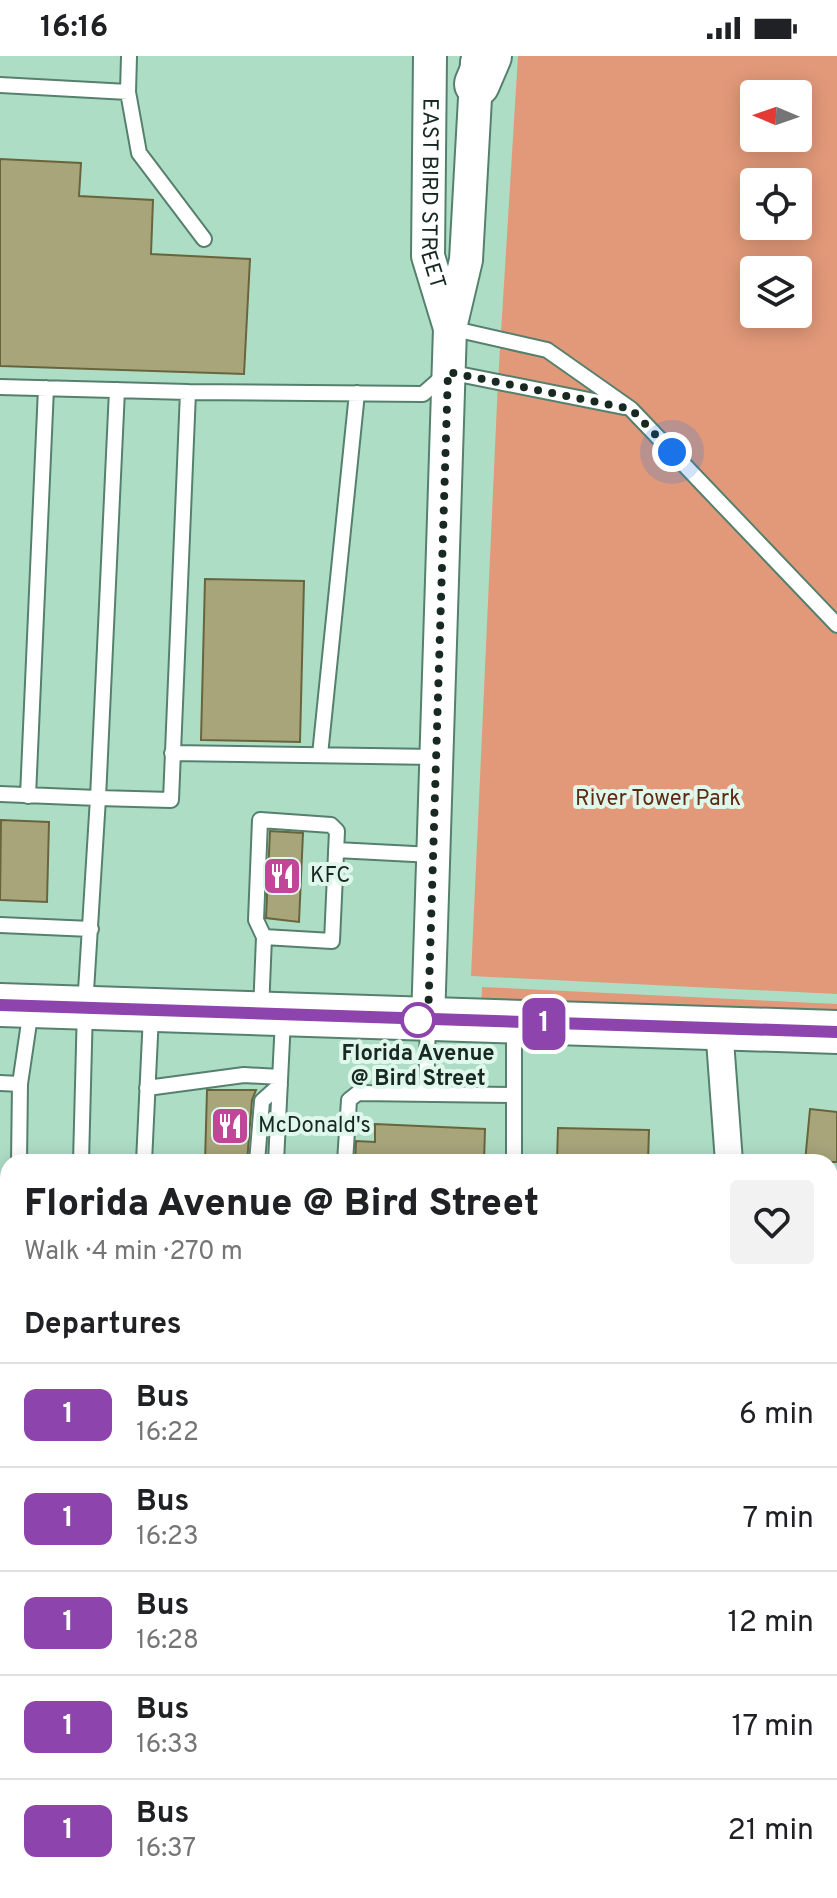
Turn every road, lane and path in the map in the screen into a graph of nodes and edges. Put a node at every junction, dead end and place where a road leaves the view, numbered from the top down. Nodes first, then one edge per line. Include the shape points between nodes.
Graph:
1 (129, 56) edge
2 (430, 56) edge
3 (481, 65) edge
4 (0, 85) edge
5 (128, 92) junction
6 (204, 239) dead end
7 (450, 328) junction
8 (448, 372) junction
9 (0, 387) edge
10 (46, 388) junction
11 (117, 390) junction
12 (188, 392) junction
13 (357, 393) junction
14 (631, 409) junction
15 (837, 625) edge
16 (172, 753) junction
17 (320, 755) junction
18 (436, 757) junction
19 (0, 794) edge
20 (28, 796) junction
21 (98, 798) junction
22 (336, 850) junction
23 (433, 855) junction
24 (0, 925) edge
25 (91, 929) junction
26 (264, 937) junction
27 (16, 1005) edge
28 (85, 1007) junction
29 (151, 1010) junction
30 (272, 1016) junction
31 (428, 1021) junction
32 (514, 1024) junction
33 (719, 1027) junction
34 (837, 1032) edge
35 (280, 1081) junction
36 (0, 1083) edge
37 (20, 1084) junction
38 (147, 1088) junction
39 (426, 1094) junction
40 (514, 1095) junction
41 (19, 1154) edge
42 (81, 1154) edge
43 (144, 1154) edge
44 (258, 1154) edge
45 (276, 1154) edge
46 (346, 1154) edge
47 (514, 1154) edge
48 (728, 1154) edge

1 - 5 lane
2 - 7 street, EAST BIRD STREET via 428,256
3 - 7 street, EAST BIRD STREET via 466,260
4 - 5 lane
5 - 6 lane via 139,153
7 - 8 street, EAST BIRD STREET
7 - 14 lane via 547,350
8 - 13 lane via 423,394
8 - 14 lane
8 - 18 street, EAST BIRD STREET
9 - 10 lane
10 - 11 lane
10 - 20 lane
11 - 12 lane
11 - 21 lane
12 - 13 lane
12 - 16 lane
13 - 17 lane
14 - 15 lane
16 - 17 lane
16 - 21 lane via 171,800
17 - 18 lane
18 - 23 street, EAST BIRD STREET
19 - 20 lane
20 - 21 lane
21 - 25 lane
22 - 23 lane
22 - 26 lane via 332,941
22 - 26 lane via 337,831 331,825 260,820 256,920
23 - 31 street, EAST BIRD STREET
24 - 25 lane
25 - 28 lane
26 - 30 lane
27 - 28 main road
27 - 37 lane
28 - 29 main road
28 - 42 lane
29 - 30 main road
29 - 38 lane
30 - 31 main road
30 - 35 lane
31 - 32 main road
31 - 39 lane
32 - 33 main road
32 - 40 lane
33 - 34 main road
33 - 48 street
35 - 38 lane via 244,1075
35 - 44 lane via 262,1101
35 - 45 lane
36 - 37 lane
37 - 41 lane
38 - 43 lane
39 - 40 lane
39 - 46 lane via 358,1093 349,1100
40 - 47 lane

